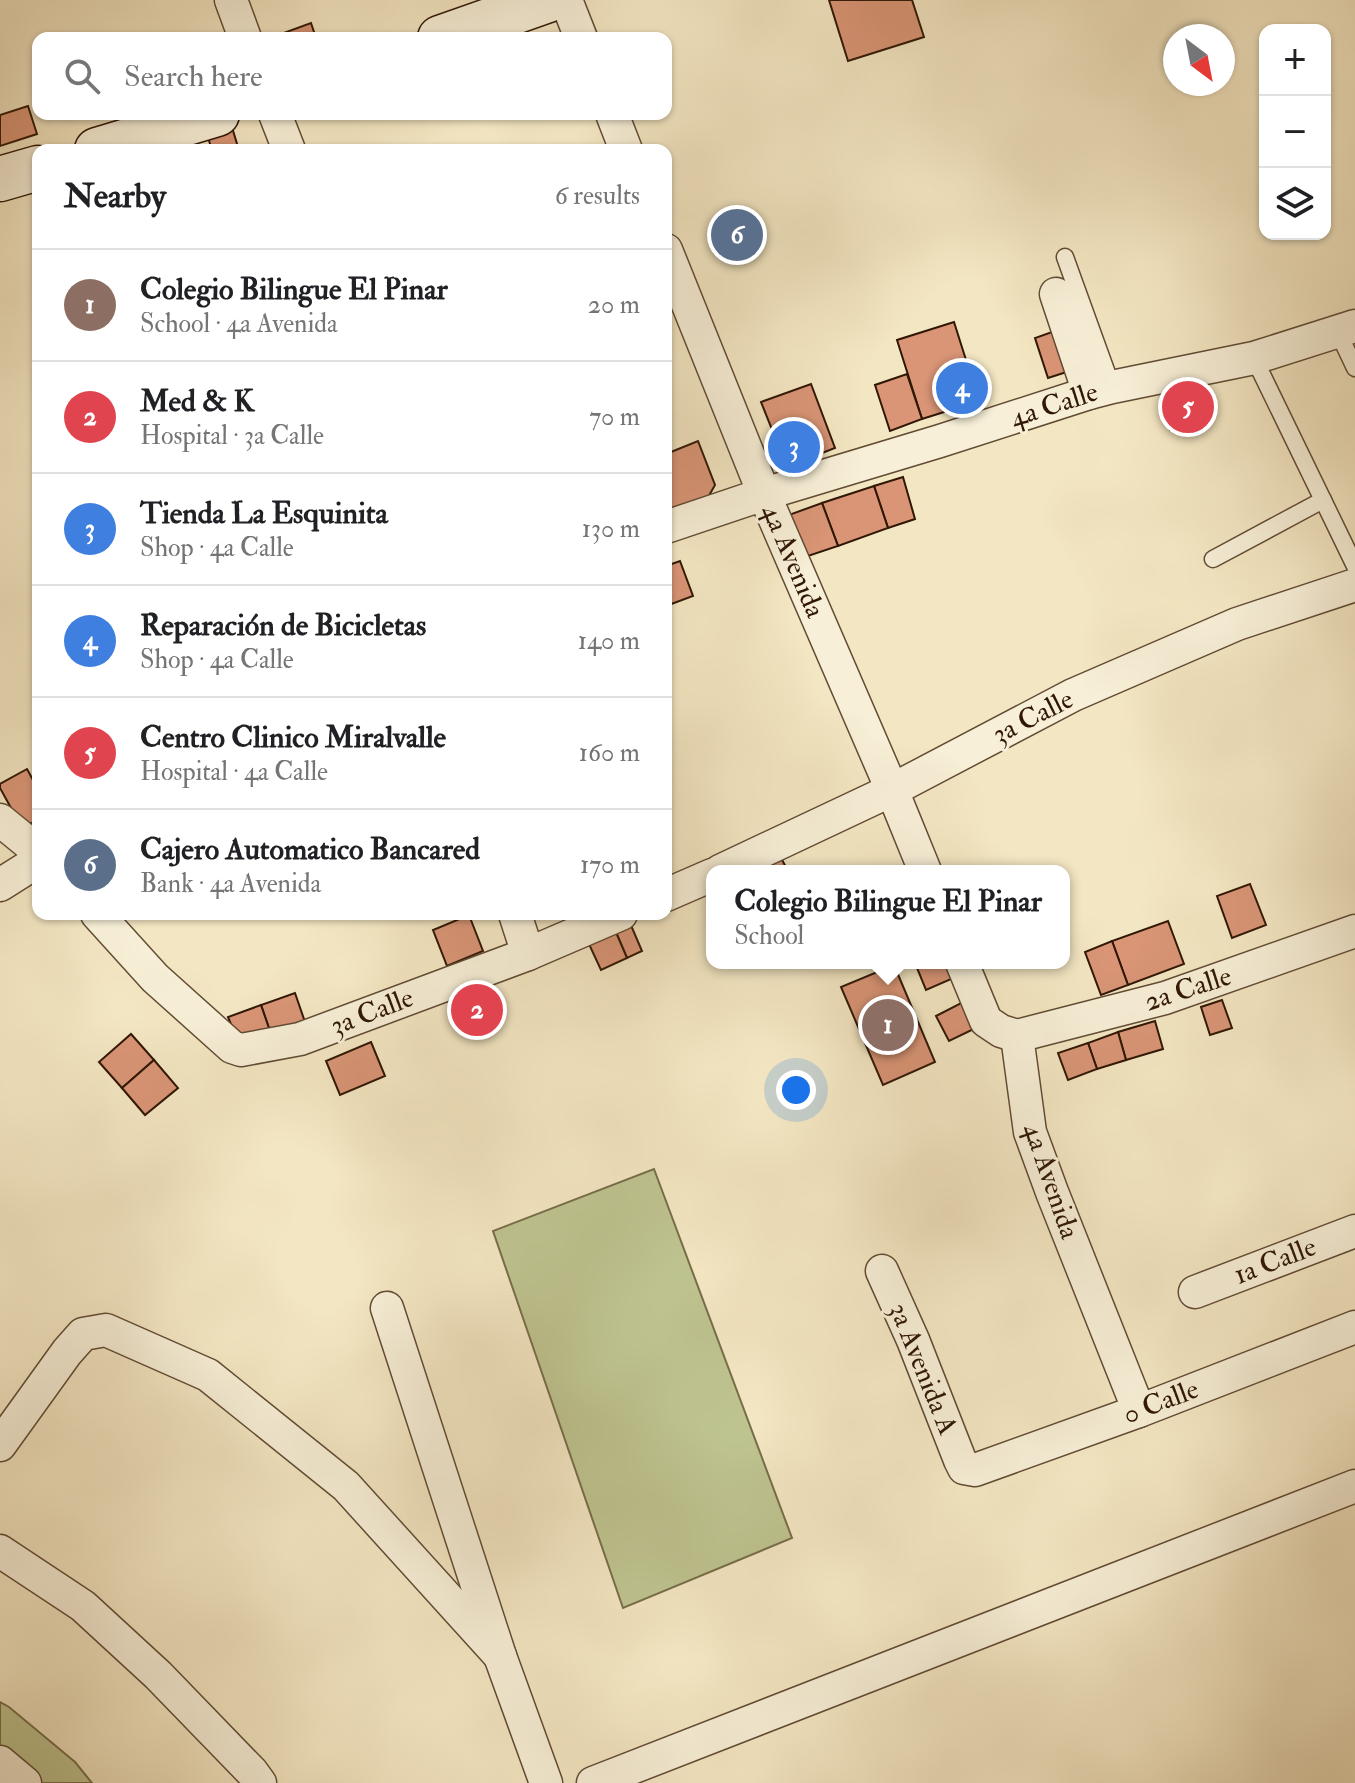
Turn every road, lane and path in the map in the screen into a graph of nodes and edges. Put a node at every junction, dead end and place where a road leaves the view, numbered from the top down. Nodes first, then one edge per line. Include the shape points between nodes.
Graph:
1 (231, 0) edge
2 (548, 0) edge
3 (566, 0) edge
4 (243, 32) edge
5 (457, 32) edge
6 (579, 32) edge
7 (197, 120) edge
8 (277, 120) edge
9 (614, 120) edge
10 (117, 144) edge
11 (287, 144) edge
12 (624, 144) edge
13 (32, 170) edge
14 (0, 179) edge
15 (1065, 257) dead end
16 (672, 265) edge
17 (1056, 294) dead end
18 (1347, 329) edge
19 (1254, 358) junction
20 (1355, 368) edge
21 (1100, 390) junction
22 (764, 494) junction
23 (1323, 500) junction
24 (672, 525) edge
25 (1213, 559) dead end
26 (1355, 566) edge
27 (1355, 585) edge
28 (892, 790) junction
29 (0, 820) edge
30 (32, 846) edge
31 (32, 865) edge
32 (733, 865) edge
33 (923, 865) edge
34 (706, 878) edge
35 (0, 885) edge
36 (672, 892) edge
37 (102, 920) edge
38 (517, 920) edge
39 (607, 920) edge
40 (1355, 931) edge
41 (528, 954) junction
42 (964, 969) edge
43 (1017, 1036) junction
44 (1355, 1231) edge
45 (882, 1271) dead end
46 (1195, 1292) dead end
47 (387, 1308) dead end
48 (1355, 1327) edge
49 (1139, 1411) junction
50 (0, 1445) edge
51 (964, 1468) joint
52 (1355, 1486) edge
53 (0, 1551) edge
54 (500, 1656) junction
55 (0, 1762) edge
56 (25, 1783) edge
57 (260, 1783) edge
58 (520, 1783) edge
59 (536, 1783) edge
60 (546, 1783) edge
61 (593, 1783) edge

1 - 4 street
2 - 5 street
3 - 6 street
7 - 10 street
8 - 11 street
9 - 12 street
13 - 14 street
15 - 21 lane
16 - 22 street, 4a Avenida
17 - 21 street
18 - 19 street, 4a Calle
18 - 20 lane
19 - 21 street, 4a Calle
19 - 23 lane
21 - 22 street, 4a Calle
22 - 24 street, 4a Calle
22 - 28 street, 4a Avenida
23 - 25 lane
23 - 26 lane
27 - 28 street, 3a Calle via 1237,624 1073,695
28 - 32 street, 3a Calle
28 - 33 street, 4a Avenida
29 - 30 street
31 - 35 street
34 - 36 street
37 - 41 street, 3a Calle via 155,978 241,1050 300,1039
38 - 41 street
39 - 41 street, 3a Calle
40 - 43 street, 2a Calle via 1165,998
42 - 43 street via 986,1021
43 - 49 street, 4a Avenida via 1030,1132
44 - 46 street, 1a Calle
45 - 51 street, 3a Avenida A
47 - 54 street
48 - 49 street, 0 Calle
49 - 51 street, 0 Calle via 975,1470
50 - 54 street via 83,1334 106,1330 208,1375 346,1486
52 - 61 street
53 - 57 street via 83,1606 158,1675
54 - 60 street
55 - 56 street
58 - 59 street

